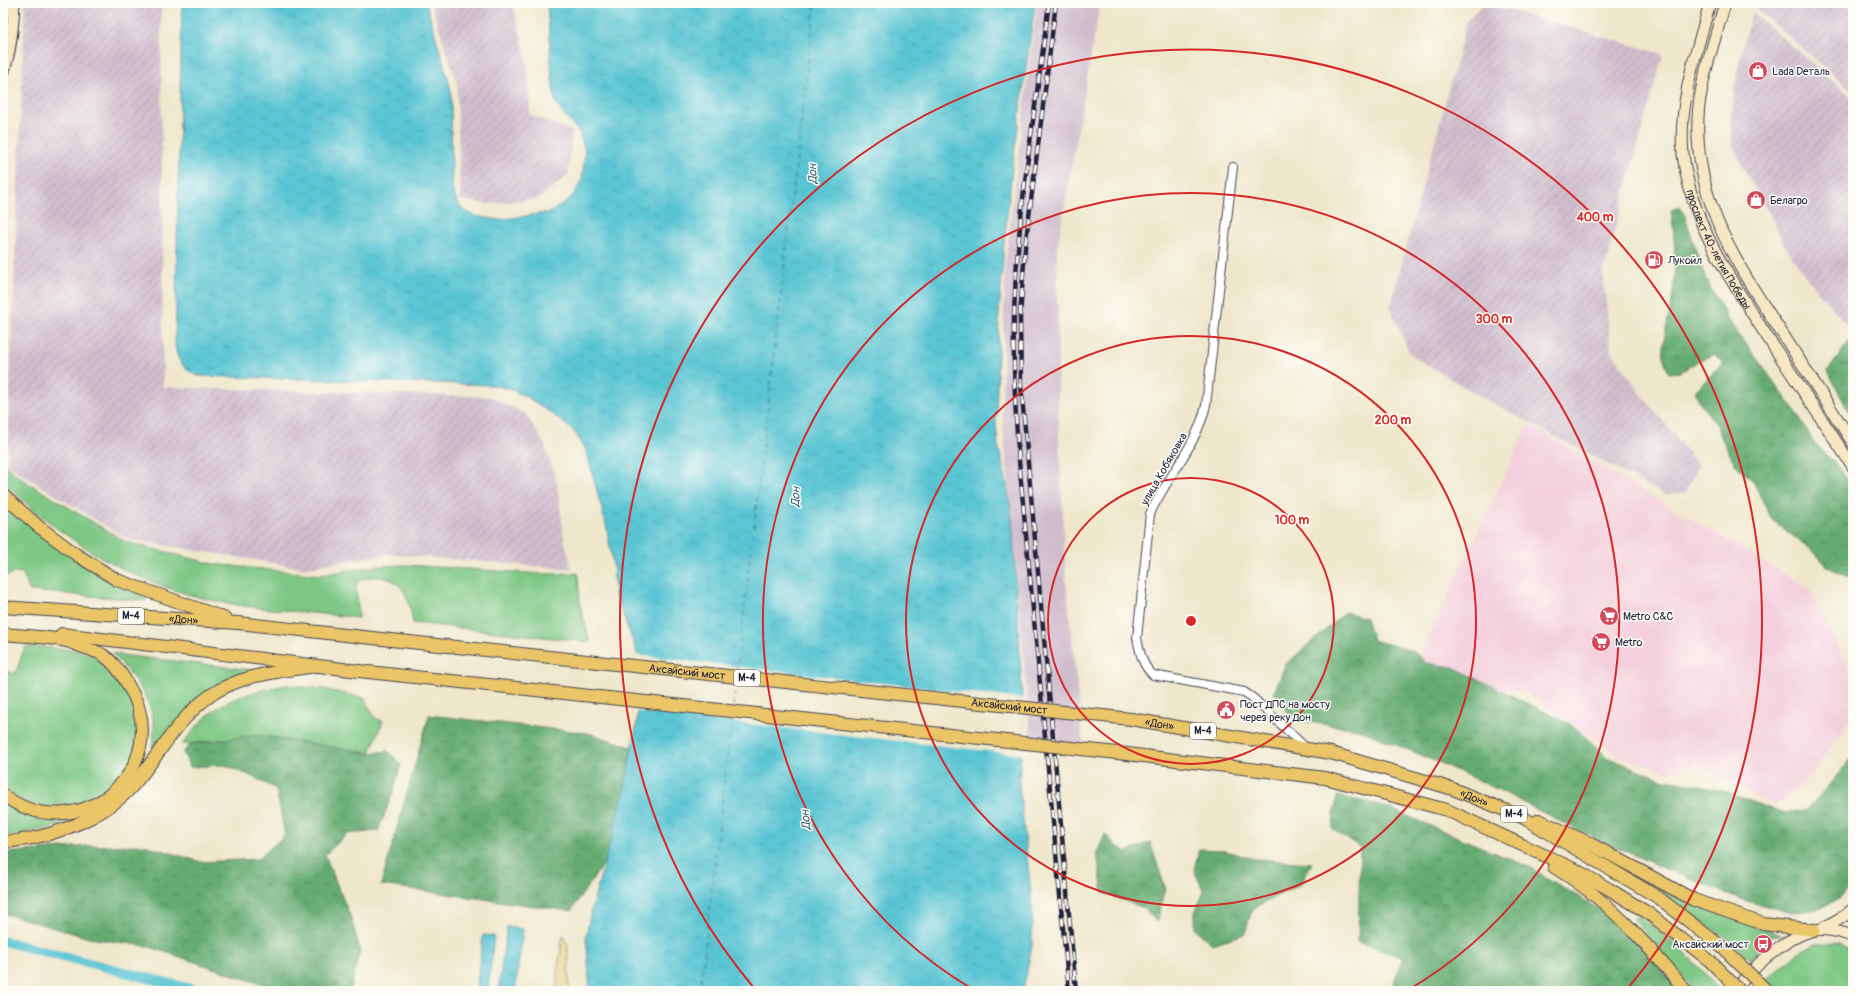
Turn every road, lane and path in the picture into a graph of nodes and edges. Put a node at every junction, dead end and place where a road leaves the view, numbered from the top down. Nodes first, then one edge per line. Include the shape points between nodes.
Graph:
1 (14, 3) edge
2 (1710, 3) edge
3 (1725, 3) edge
4 (3, 74) edge
5 (1685, 108) junction
6 (1699, 109) junction
7 (1233, 167) dead end
8 (1853, 443) edge
9 (1853, 467) edge
10 (3, 495) edge
11 (3, 602) edge
12 (24, 606) junction
13 (3, 607) edge
14 (238, 623) junction
15 (3, 628) edge
16 (11, 633) edge
17 (363, 638) joint
18 (315, 666) junction
19 (1131, 720) joint
20 (1307, 749) junction
21 (3, 795) edge
22 (1522, 817) junction
23 (1490, 830) junction
24 (3, 842) edge
25 (1853, 908) edge
26 (1817, 930) junction
27 (1853, 937) edge
28 (1686, 991) edge
29 (1735, 991) edge
30 (1740, 991) edge
31 (1767, 991) edge

1 - 4 main road via 12,36
2 - 5 main road, проспект 40-летия Победы
3 - 6 main road, проспект 40-летия Победы via 1705,74
5 - 6 main road
5 - 9 main road, проспект 40-летия Победы via 1683,154 1691,191 1704,230 1730,280
6 - 8 main road, проспект 40-летия Победы via 1698,153 1718,225 1743,273
7 - 20 street, улица Кобяковка via 1206,405 1193,442 1150,514 1137,638 1141,658 1146,669 1153,675 1244,692
10 - 14 main road via 38,526 117,580
11 - 12 main road
12 - 13 main road
12 - 14 main road, «Дон» / М-4 via 45,605 56,611
14 - 17 main road, «Дон» / М-4
15 - 16 main road, М-4
16 - 18 main road, М-4
16 - 21 main road via 66,641 103,654 120,671 131,688 143,728 136,757 124,780 107,798 86,809 56,814 37,812 20,806
17 - 19 main road, Аксайский мост / М-4, bridge
18 - 23 main road, «Дон» / М-4, bridge via 1127,754 1325,778 1447,810
18 - 24 main road via 247,677 212,694 180,723 136,782 108,807 86,820 52,832 33,838
19 - 20 main road, «Дон» / М-4
20 - 22 main road, «Дон» / М-4 via 1331,753 1453,789
22 - 26 main road via 1548,823 1694,900 1763,924
22 - 31 main road, «Дон» / М-4, bridge via 1659,898 1723,948
23 - 28 main road via 1570,877 1599,898 1629,925
23 - 30 main road, «Дон» / М-4, bridge via 1576,870 1648,913 1710,961
25 - 26 main road via 1846,915
26 - 27 main road
26 - 29 main road via 1800,935 1761,961

